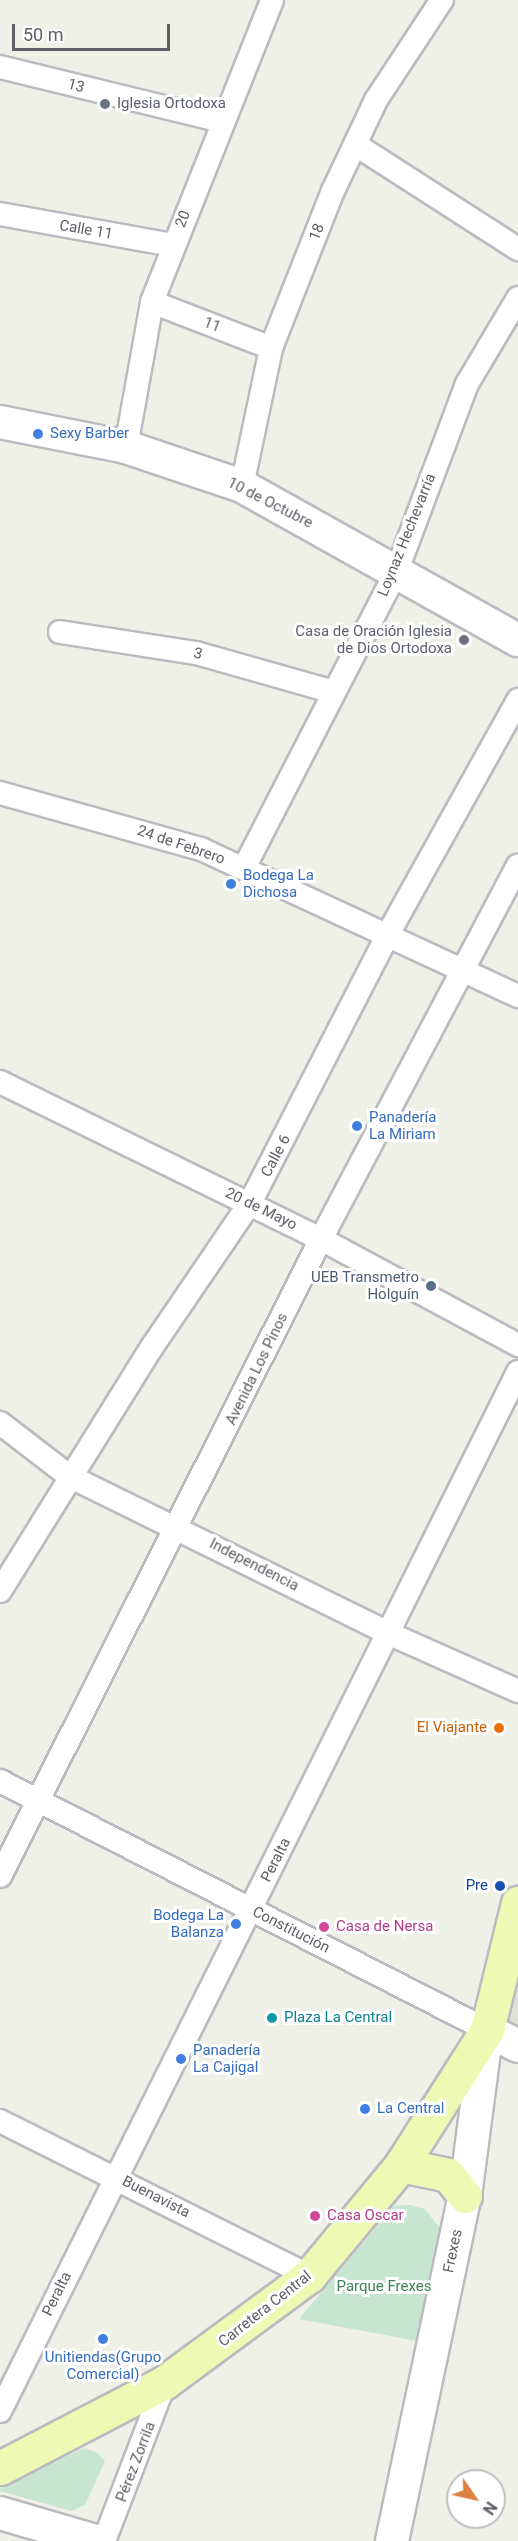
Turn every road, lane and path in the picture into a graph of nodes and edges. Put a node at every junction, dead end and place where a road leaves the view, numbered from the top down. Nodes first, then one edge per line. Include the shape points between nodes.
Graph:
1 (272, 0) edge
2 (442, 0) edge
3 (0, 67) edge
4 (222, 121) junction
5 (356, 145) junction
6 (0, 214) edge
7 (172, 245) junction
8 (518, 249) edge
9 (518, 298) edge
10 (152, 303) junction
11 (271, 348) junction
12 (0, 422) edge
13 (126, 447) junction
14 (242, 486) junction
15 (397, 570) junction
16 (60, 632) dead end
17 (518, 640) edge
18 (334, 692) junction
19 (518, 700) edge
20 (0, 792) edge
21 (518, 866) edge
22 (244, 868) junction
23 (388, 934) junction
24 (463, 969) junction
25 (518, 996) edge
26 (0, 1082) edge
27 (250, 1203) junction
28 (321, 1239) junction
29 (518, 1345) edge
30 (518, 1372) edge
31 (0, 1422) edge
32 (69, 1476) junction
33 (178, 1526) junction
34 (0, 1591) edge
35 (390, 1634) junction
36 (518, 1691) edge
37 (0, 1781) edge
38 (39, 1801) junction
39 (0, 1876) edge
40 (518, 1903) edge
41 (251, 1910) junction
42 (487, 2030) junction
43 (518, 2046) edge
44 (0, 2121) edge
45 (401, 2165) junction
46 (115, 2176) junction
47 (465, 2196) junction
48 (309, 2276) junction
49 (165, 2382) junction
50 (0, 2410) edge
51 (0, 2468) edge
52 (0, 2513) edge
53 (90, 2540) edge
54 (392, 2541) edge

1 - 4 street, 20
2 - 5 street, 18 via 376,100
3 - 4 street, 13
4 - 7 street, 20
5 - 8 street
5 - 11 street, 18 via 333,191
6 - 7 street, Calle 11
7 - 10 street, 20
9 - 15 street, Loynaz Hechevarría via 467,384
10 - 11 street, 11
10 - 13 street, 20
11 - 14 street, 18
12 - 13 street, 10 de Octubre
13 - 14 street, 10 de Octubre
14 - 15 street, 10 de Octubre
15 - 17 street, 10 de Octubre
15 - 18 street, Loynaz Hechevarría
16 - 18 street, 3 via 196,653
18 - 22 street, Loynaz Hechevarría
19 - 23 street, Calle 6
20 - 22 street, 24 de Febrero via 201,849
21 - 24 street, Avenida Los Pinos
22 - 23 street, 24 de Febrero
23 - 24 street, 24 de Febrero
23 - 27 street, Calle 6
24 - 25 street, 24 de Febrero
24 - 28 street, Avenida Los Pinos
26 - 27 street, 20 de Mayo
27 - 28 street, 20 de Mayo
27 - 32 street, Calle 6
28 - 29 street, 20 de Mayo
28 - 33 street, Avenida Los Pinos
30 - 35 street, Peralta
31 - 32 street, Independencia
32 - 33 street, Independencia
32 - 34 street, Calle 6
33 - 35 street, Independencia
33 - 38 street, Avenida Los Pinos
35 - 36 street, Independencia
35 - 41 street, Peralta
37 - 38 street, Constitución
38 - 39 street, Avenida Los Pinos
38 - 41 street, Constitución
40 - 42 main road, Carretera Central
41 - 42 street, Constitución
41 - 46 street, Peralta
42 - 43 street, Constitución
42 - 45 main road, Carretera Central
42 - 47 street, Frexes
44 - 46 street, Buenavista
45 - 47 main road via 448,2175
45 - 48 main road, Carretera Central
46 - 48 street, Buenavista
46 - 50 street, Peralta
47 - 54 street, Frexes
48 - 49 main road, Carretera Central
49 - 51 main road, Carretera Central
49 - 53 street, Pérez Zorrila
52 - 53 street

